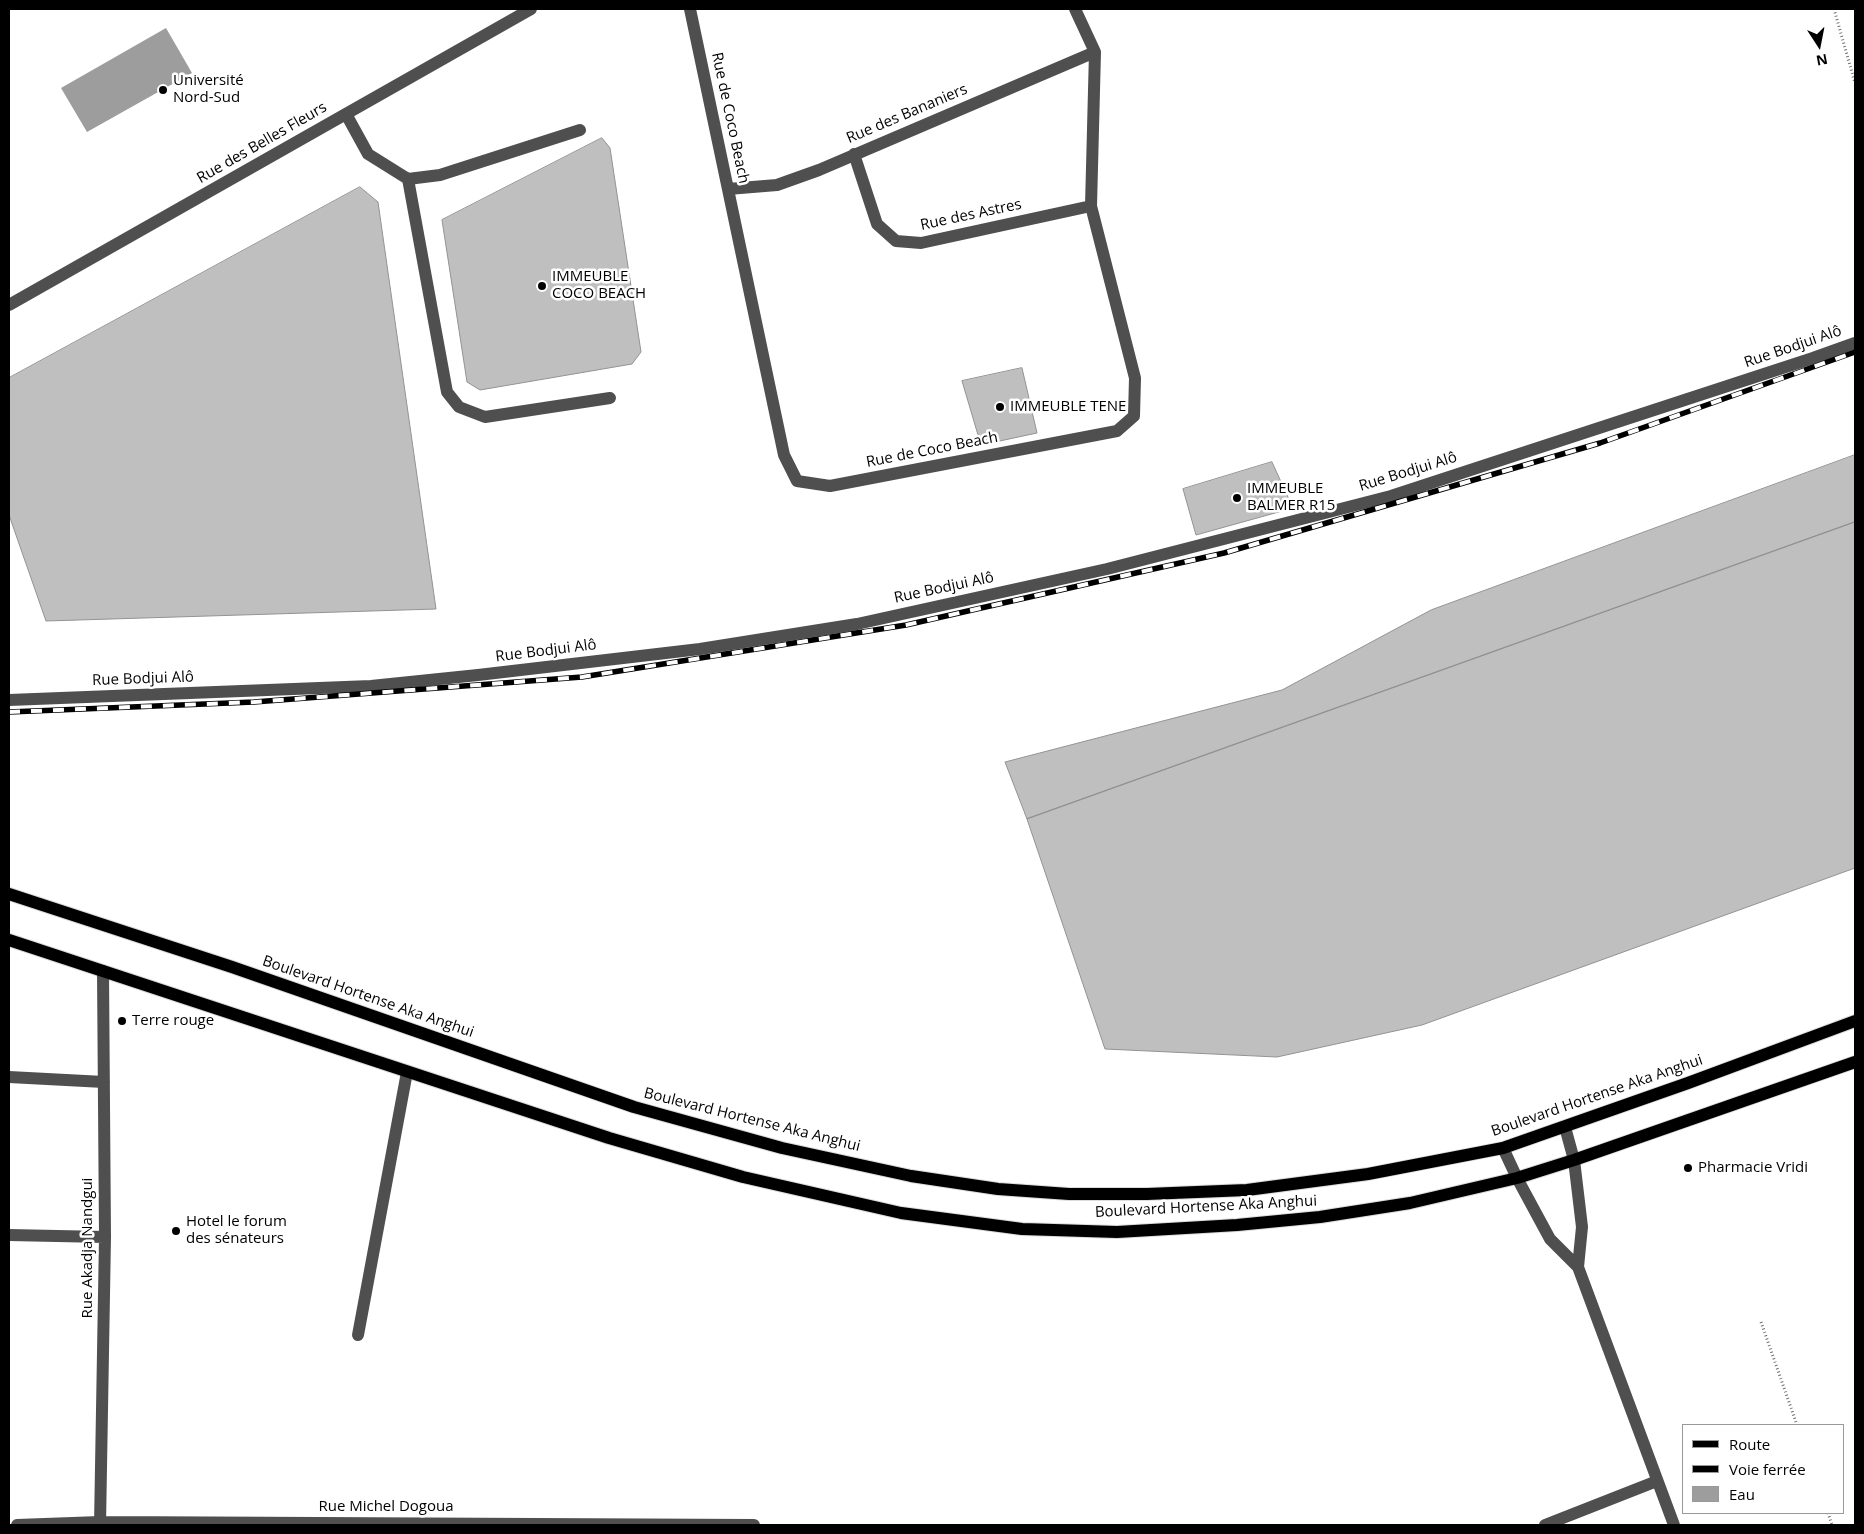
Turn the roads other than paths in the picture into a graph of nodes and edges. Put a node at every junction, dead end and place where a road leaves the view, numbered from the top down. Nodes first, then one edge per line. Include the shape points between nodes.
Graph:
1 (531, 9) edge
2 (690, 9) edge
3 (1075, 9) edge
4 (1095, 52) junction
5 (346, 114) junction
6 (580, 130) dead end
7 (854, 154) junction
8 (408, 180) junction
9 (728, 189) junction
10 (1090, 206) junction
11 (9, 305) edge
12 (1855, 343) edge
13 (610, 398) dead end
14 (9, 700) edge
15 (9, 894) edge
16 (9, 940) edge
17 (103, 971) junction
18 (1855, 1021) edge
19 (1855, 1062) edge
20 (407, 1072) junction
21 (9, 1077) edge
22 (104, 1082) junction
23 (1565, 1127) junction
24 (1503, 1148) junction
25 (1574, 1160) junction
26 (1516, 1178) junction
27 (9, 1235) edge
28 (105, 1237) junction
29 (1578, 1267) junction
30 (358, 1335) dead end
31 (1657, 1481) junction
32 (100, 1524) edge
33 (423, 1524) edge
34 (17, 1525) edge
35 (724, 1525) edge
36 (754, 1525) edge
37 (1545, 1525) edge
38 (1674, 1525) edge

1 - 5 street, Rue des Belles Fleurs
2 - 9 street, Rue de Coco Beach
3 - 4 street, Rue de Coco Beach
4 - 7 street, Rue des Bananiers
4 - 10 street, Rue de Coco Beach
5 - 8 street via 368,154
5 - 11 street, Rue des Belles Fleurs
6 - 8 street via 440,175
7 - 9 street, Rue des Bananiers via 777,186
7 - 10 street, Rue des Astres via 877,224 896,241 921,243
8 - 13 street via 448,392 459,407 484,416
9 - 10 street, Rue de Coco Beach via 784,455 797,481 830,486 1117,431 1134,416 1135,378
12 - 14 street, Rue Bodjui Alô via 1391,496 1107,569 858,624 700,649 371,686
15 - 24 main road, Boulevard Hortense Aka Anghui via 232,967 634,1107 782,1148 911,1176 998,1189 1069,1194 1247,1190 1368,1174
16 - 17 main road, Boulevard Hortense Aka Anghui
17 - 20 main road, Boulevard Hortense Aka Anghui
17 - 22 street, Rue Akadja Nandgui
18 - 23 main road, Boulevard Hortense Aka Anghui
19 - 25 main road, Boulevard Hortense Aka Anghui
20 - 26 main road, Boulevard Hortense Aka Anghui via 609,1138 743,1177 901,1213 1022,1229 1117,1232 1320,1217 1410,1203
20 - 30 street
21 - 22 street
22 - 28 street, Rue Akadja Nandgui
23 - 24 main road, Boulevard Hortense Aka Anghui
23 - 25 street
24 - 26 street
25 - 26 main road, Boulevard Hortense Aka Anghui
25 - 29 street via 1582,1227
26 - 29 street via 1550,1239
27 - 28 street
28 - 32 street, Rue Akadja Nandgui
29 - 31 street
31 - 37 street
31 - 38 street
32 - 33 street, Rue Michel Dogoua
32 - 34 street, Rue Michel Dogoua
33 - 35 street, Rue Michel Dogoua
35 - 36 street, Rue Michel Dogoua

